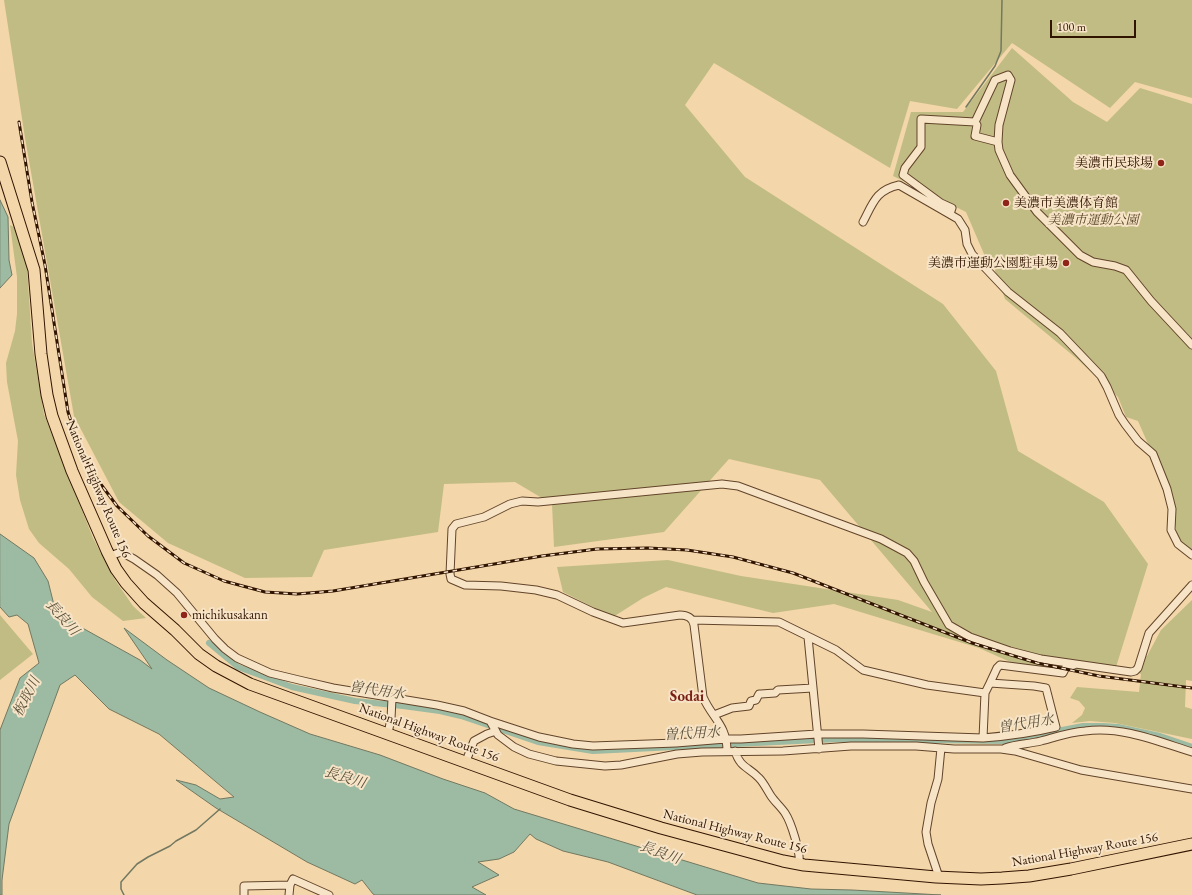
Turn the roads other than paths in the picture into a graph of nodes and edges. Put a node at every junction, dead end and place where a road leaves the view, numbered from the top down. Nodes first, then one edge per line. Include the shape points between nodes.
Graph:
1 (975, 122) junction
2 (998, 142) junction
3 (0, 162) edge
4 (950, 214) junction
5 (863, 222) dead end
6 (1192, 345) edge
7 (1192, 555) edge
8 (110, 556) junction
9 (1192, 585) edge
10 (692, 620) junction
11 (808, 637) junction
12 (1079, 664) junction
13 (990, 683) junction
14 (813, 688) junction
15 (985, 693) junction
16 (392, 702) junction
17 (714, 715) junction
18 (493, 726) junction
19 (388, 733) junction
20 (982, 738) junction
21 (895, 740) junction
22 (818, 741) junction
23 (964, 742) junction
24 (726, 745) junction
25 (676, 748) junction
26 (941, 748) junction
27 (1001, 749) junction
28 (734, 751) junction
29 (1192, 752) edge
30 (466, 761) junction
31 (1192, 789) edge
32 (1192, 844) edge
33 (798, 864) junction
34 (939, 877) junction
35 (290, 885) junction
36 (244, 895) edge
37 (289, 895) edge
38 (329, 895) edge

1 - 2 street via 975,136
1 - 2 street via 995,80 1008,75 1011,80 999,125
1 - 4 street via 921,119 921,147 905,168 903,175 952,208
2 - 6 street via 1010,175 1049,225 1086,259 1126,270
3 - 8 highway, National Highway Route 156 via 34,270 41,354 52,416 72,471
4 - 5 street via 899,185 884,190 877,197
4 - 7 street via 962,224 966,244 972,254 1008,292 1060,333 1101,376 1119,415 1138,440 1153,454 1172,509 1171,530 1178,544
8 - 16 street via 121,552 157,575 177,593 214,639 238,658 270,673
8 - 19 highway, National Highway Route 156 via 126,584 144,603 199,654 216,666 250,684
9 - 12 street via 1149,633 1135,671
10 - 11 street via 772,621 785,624
10 - 12 street via 680,615 623,623 557,594 501,586 465,585 451,580 452,529 460,522 480,518 522,501 538,502 722,484 738,486 881,539 907,553 950,625 970,637 1041,659
10 - 17 street via 703,697
11 - 14 street
11 - 15 street via 836,650 863,670 927,685
12 - 13 street via 1066,667 1063,673 1000,665
13 - 15 street
13 - 20 street via 1046,688 1056,727 1014,736
14 - 17 street via 759,694 749,706 732,708
14 - 22 street
15 - 20 street
16 - 18 street via 437,705 464,711
16 - 19 street
17 - 24 street via 724,730
18 - 25 street via 573,744
18 - 25 street via 498,736 529,754 572,764 620,766
18 - 30 street via 487,734 474,742
19 - 30 highway, National Highway Route 156
20 - 23 street
21 - 22 street
21 - 22 street via 851,746
21 - 23 street
21 - 26 street
22 - 24 street via 741,739
22 - 28 street via 783,751
23 - 26 street
23 - 27 street
24 - 25 street
24 - 25 street
24 - 28 street
26 - 34 street via 938,779 926,832
27 - 29 street via 1086,730 1104,730 1130,733
27 - 31 street via 1088,771
28 - 33 street via 746,769 764,783 771,797 786,814 797,846
30 - 33 highway, National Highway Route 156 via 570,800 724,846
32 - 34 highway, National Highway Route 156 via 1029,876 981,879
33 - 34 highway, National Highway Route 156
35 - 36 street via 244,886
35 - 37 street
35 - 38 street via 293,879

